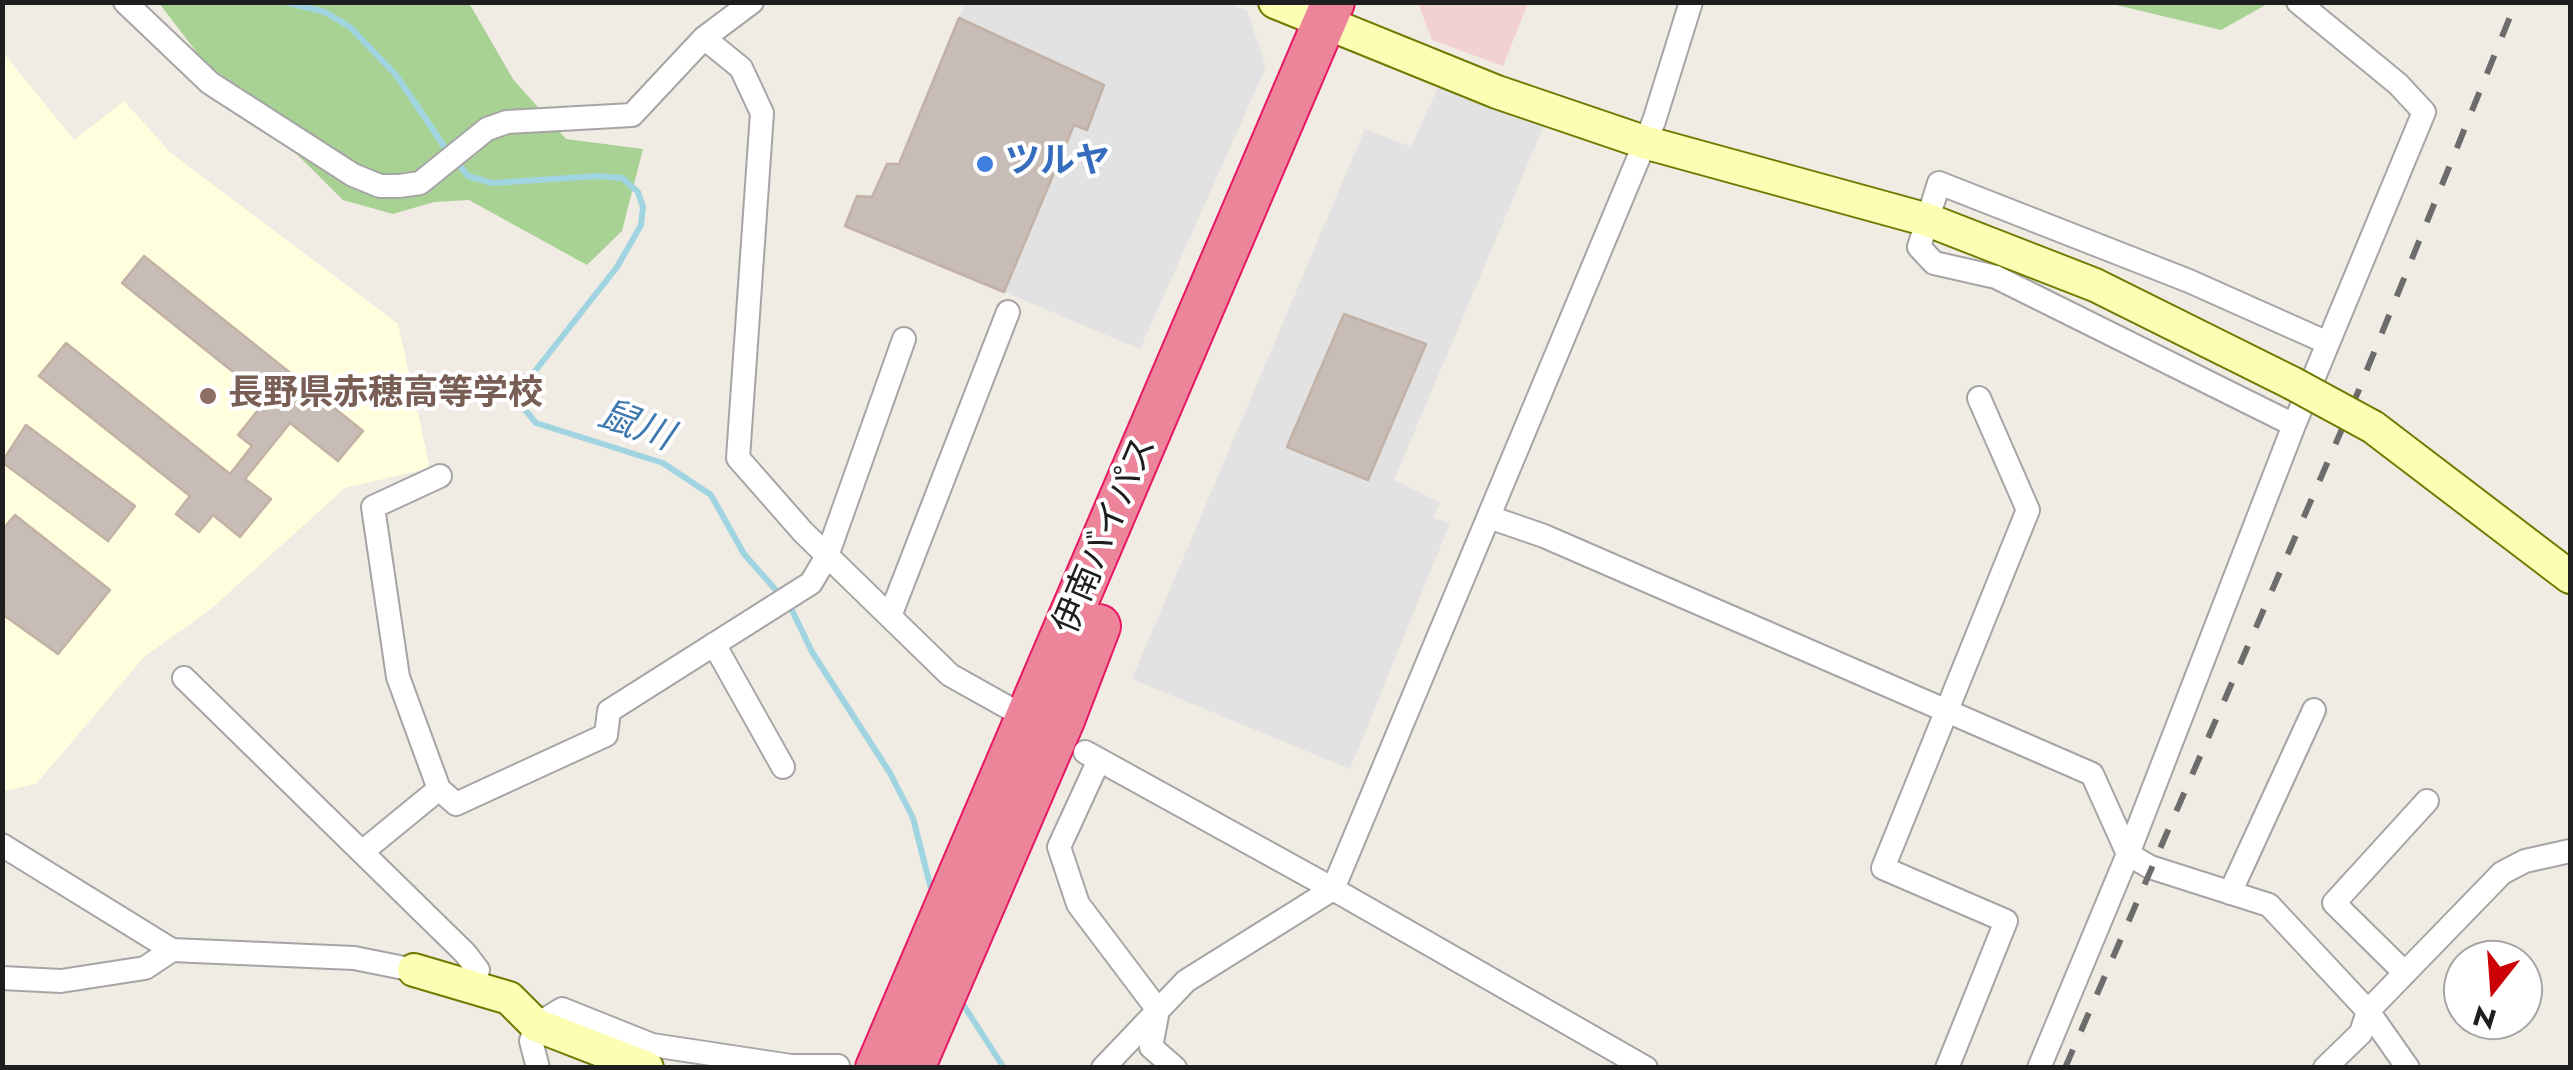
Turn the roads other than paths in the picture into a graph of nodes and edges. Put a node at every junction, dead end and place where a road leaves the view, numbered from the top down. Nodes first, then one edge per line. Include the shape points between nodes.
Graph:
1 (125, 2) edge
2 (752, 2) edge
3 (1275, 2) edge
4 (1691, 2) edge
5 (2298, 2) edge
6 (1336, 14) edge
7 (704, 38) junction
8 (1644, 142) junction
9 (1928, 220) junction
10 (1008, 312) dead end
11 (904, 339) dead end
12 (2328, 343) junction
13 (1980, 398) dead end
14 (2294, 425) junction
15 (440, 476) dead end
16 (1489, 517) junction
17 (827, 556) junction
18 (2570, 576) edge
19 (890, 616) junction
20 (714, 644) junction
21 (184, 678) dead end
22 (1009, 708) dead end
23 (1943, 710) junction
24 (2314, 710) dead end
25 (783, 766) dead end
26 (439, 789) junction
27 (2427, 801) dead end
28 (2, 845) edge
29 (2570, 850) edge
30 (362, 852) junction
31 (2128, 854) junction
32 (1333, 889) junction
33 (2230, 892) junction
34 (172, 950) junction
35 (414, 970) joint
36 (2405, 973) junction
37 (2, 978) edge
38 (473, 984) junction
39 (924, 997) junction
40 (1158, 1010) junction
41 (2368, 1010) junction
42 (536, 1026) junction
43 (838, 1066) edge
44 (538, 1068) edge
45 (647, 1068) edge
46 (877, 1068) edge
47 (913, 1068) edge
48 (1103, 1068) edge
49 (1175, 1068) edge
50 (1646, 1068) edge
51 (1947, 1068) edge
52 (2039, 1068) edge
53 (2325, 1068) edge
54 (2408, 1068) edge

1 - 7 street via 210,84 380,186 420,183 488,129 507,122 632,115
2 - 7 street
3 - 6 street
4 - 8 street
5 - 12 street via 2424,112
6 - 8 street via 1498,92
6 - 39 highway, 伊南バイパス
7 - 17 street via 741,68 762,113 738,458
8 - 9 street
8 - 16 street
9 - 12 street via 1940,183
9 - 14 street via 1919,247 1934,263 1996,277
9 - 18 street, bridge via 2095,285 2292,383 2373,428
10 - 19 street
11 - 17 street
12 - 14 street
13 - 23 street via 2028,510
14 - 31 street
15 - 26 street via 373,507 398,677
16 - 23 street
16 - 32 street
17 - 19 street
17 - 20 street via 811,584
19 - 22 street via 950,675
20 - 25 street
20 - 26 street via 609,711 606,735 456,804
21 - 30 street
23 - 31 street via 2092,774
23 - 51 street via 1883,868 2006,921
24 - 33 street
26 - 30 street
27 - 36 street via 2334,902
28 - 34 street
29 - 36 street via 2502,873
30 - 38 street via 465,953 478,970
31 - 33 street
31 - 52 street
32 - 40 street via 1186,981
32 - 40 street via 1092,756 1059,847 1078,904
32 - 50 street
33 - 41 street via 2269,906
34 - 35 street via 354,958
34 - 37 street via 145,968 61,982
35 - 38 street
36 - 41 street
38 - 42 street via 509,998
39 - 46 highway, 伊南バイパス
39 - 47 highway, 伊南バイパス
40 - 48 street
40 - 49 street via 1151,1047
41 - 53 street via 2361,1033
41 - 54 street
42 - 43 street via 562,1009 652,1045 791,1066
42 - 44 street
42 - 45 street

